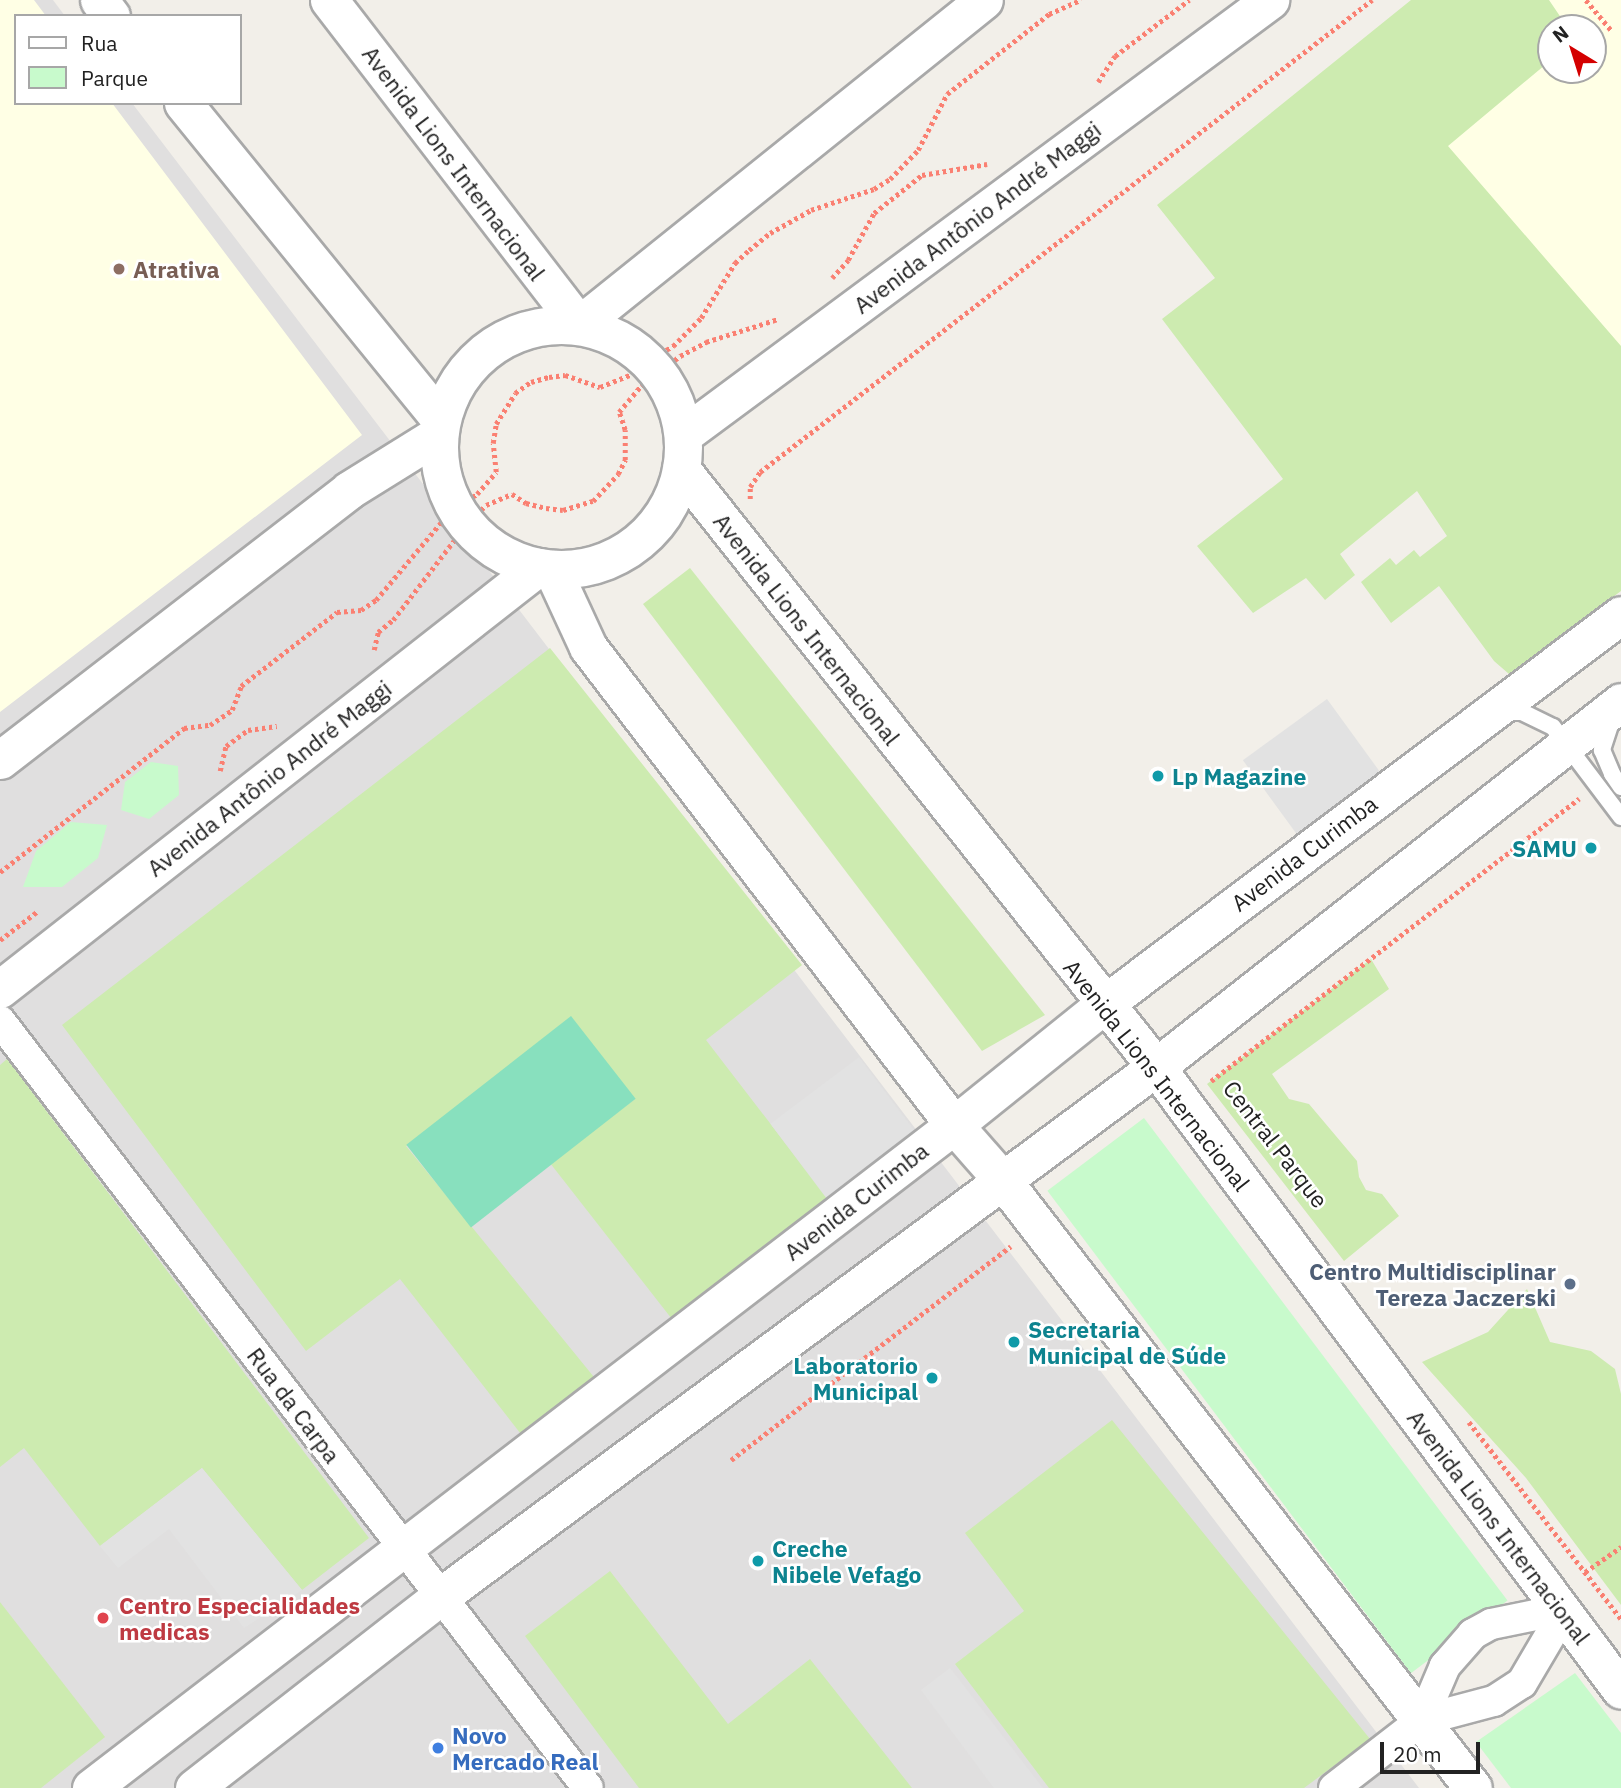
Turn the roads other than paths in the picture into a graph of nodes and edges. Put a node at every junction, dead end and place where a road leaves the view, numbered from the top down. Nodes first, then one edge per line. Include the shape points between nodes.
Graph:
1 (329, 0) edge
2 (984, 0) edge
3 (1270, 0) edge
4 (185, 105) edge
5 (579, 325) junction
6 (440, 428) junction
7 (682, 452) junction
8 (545, 568) junction
9 (1621, 615) edge
10 (1621, 702) edge
11 (1621, 708) edge
12 (1482, 719) junction
13 (1567, 745) junction
14 (0, 760) edge
15 (1621, 787) edge
16 (1621, 817) edge
17 (0, 989) edge
18 (1103, 1004) junction
19 (0, 1021) edge
20 (1156, 1067) junction
21 (954, 1125) junction
22 (1004, 1182) junction
23 (404, 1548) junction
24 (441, 1597) junction
25 (1560, 1610) junction
26 (1621, 1690) edge
27 (1422, 1720) junction
28 (91, 1788) edge
29 (194, 1788) edge
30 (588, 1788) edge
31 (1334, 1788) edge
32 (1473, 1788) edge

1 - 5 street, Avenida Lions Internacional
2 - 5 street
3 - 7 street, Avenida Antônio André Maggi
4 - 6 street
5 - 6 street via 531,328 499,341 473,362 453,390
5 - 7 street via 628,344 653,366 675,401
6 - 8 street via 441,472 460,516 487,544 511,559
6 - 14 street via 349,490
7 - 8 street via 673,497 657,523 636,543 610,559 582,568
7 - 18 street, Avenida Lions Internacional
8 - 17 street, Avenida Antônio André Maggi
8 - 21 street via 588,647
9 - 12 street, Avenida Curimba
10 - 13 street
11 - 15 lane via 1611,721 1602,750
12 - 13 lane via 1522,712 1553,727
12 - 18 street, Avenida Curimba
13 - 16 lane
13 - 20 street
18 - 20 street, Avenida Lions Internacional
18 - 21 street, Avenida Curimba
19 - 23 street, Rua da Carpa
20 - 22 street
20 - 25 street, Avenida Lions Internacional
21 - 22 street
21 - 23 street, Avenida Curimba
22 - 24 street
22 - 27 street
23 - 24 street, Rua da Carpa
23 - 28 street, Avenida Curimba
24 - 29 street
24 - 30 street, Rua da Carpa
25 - 26 street, Avenida Lions Internacional
25 - 27 street via 1522,1683 1494,1701
25 - 27 street via 1491,1624 1473,1634 1445,1666
27 - 31 street
27 - 32 street

